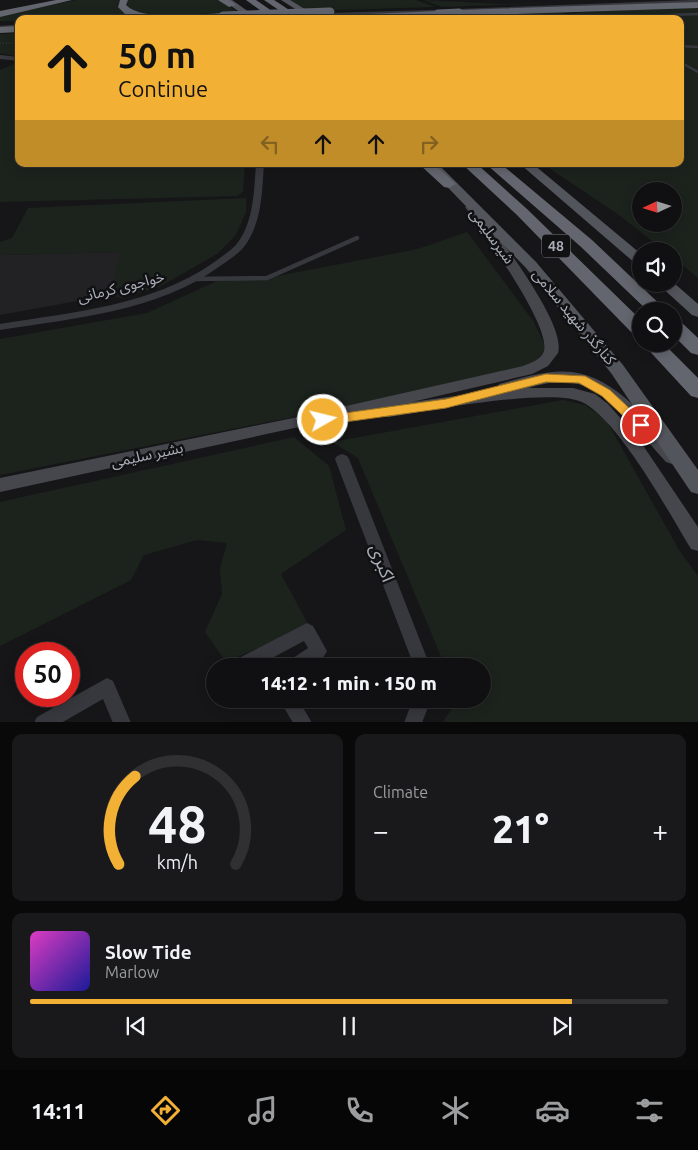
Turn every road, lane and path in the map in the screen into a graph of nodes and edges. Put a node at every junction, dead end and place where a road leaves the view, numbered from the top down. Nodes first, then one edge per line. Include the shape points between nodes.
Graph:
1 (68, 0) edge
2 (124, 0) edge
3 (222, 0) edge
4 (250, 0) edge
5 (268, 0) edge
6 (285, 0) edge
7 (468, 0) edge
8 (666, 0) edge
9 (230, 2) edge
10 (425, 2) dead end
11 (622, 2) junction
12 (698, 3) edge
13 (631, 8) junction
14 (437, 11) junction
15 (460, 12) edge
16 (0, 14) edge
17 (698, 14) edge
18 (151, 15) edge
19 (249, 15) edge
20 (273, 15) edge
21 (292, 15) edge
22 (310, 15) edge
23 (336, 15) edge
24 (393, 15) edge
25 (557, 15) edge
26 (635, 15) edge
27 (0, 27) edge
28 (15, 27) edge
29 (0, 43) edge
30 (15, 43) edge
31 (684, 46) edge
32 (698, 47) edge
33 (0, 57) edge
34 (15, 59) edge
35 (684, 64) edge
36 (698, 72) edge
37 (260, 167) edge
38 (429, 167) edge
39 (434, 167) edge
40 (472, 167) edge
41 (497, 167) edge
42 (530, 167) edge
43 (449, 184) junction
44 (467, 201) junction
45 (357, 238) dead end
46 (632, 253) edge
47 (192, 280) junction
48 (675, 292) edge
49 (648, 302) edge
50 (698, 312) edge
51 (632, 322) edge
52 (0, 326) edge
53 (682, 334) edge
54 (698, 349) edge
55 (661, 352) edge
56 (698, 391) edge
57 (446, 404) junction
58 (349, 414) junction
59 (342, 459) dead end
60 (693, 480) edge
61 (0, 485) edge
62 (698, 543) edge
63 (256, 658) edge
64 (308, 658) edge
65 (419, 658) edge
66 (294, 708) edge
67 (418, 708) edge
68 (43, 722) edge
69 (122, 722) edge
70 (303, 722) edge
71 (413, 722) edge

1 - 16 highway
2 - 18 highway via 121,7 128,12
3 - 9 highway
4 - 20 highway
5 - 21 highway
6 - 22 main road
7 - 11 highway
8 - 11 highway
9 - 19 main road
10 - 15 highway
11 - 15 highway
12 - 13 highway
12 - 15 lane
13 - 15 highway
13 - 25 highway
14 - 15 highway, bridge
14 - 23 highway
14 - 24 highway
17 - 26 lane
27 - 28 highway
29 - 30 path
31 - 32 lane
33 - 34 street
35 - 36 lane
37 - 47 street, خواجوی کرمانی via 256,218 243,243 213,269
38 - 43 highway
39 - 43 main road, کنارگذر شهید سلامی
40 - 51 highway, 48
41 - 49 highway, 48 via 586,243
42 - 46 main road
43 - 44 main road, کنارگذر شهید سلامی
44 - 58 main road, شیرسلیمی via 511,261 535,303 551,341 549,356 540,365 527,370
44 - 60 main road, کنارگذر شهید سلامی via 532,265 617,369
45 - 47 lane via 267,278
47 - 52 street, خواجوی کرمانی via 165,294 104,310
48 - 50 main road
53 - 54 highway
55 - 56 highway
57 - 58 main road
57 - 60 main road via 546,378 581,379 606,393
57 - 62 main road via 555,391 588,398 604,410 628,438
58 - 61 main road, بشیر سلیمی
59 - 65 street, اکبری
63 - 64 street via 307,631 319,651
66 - 70 street
67 - 71 street
68 - 69 street via 107,688

